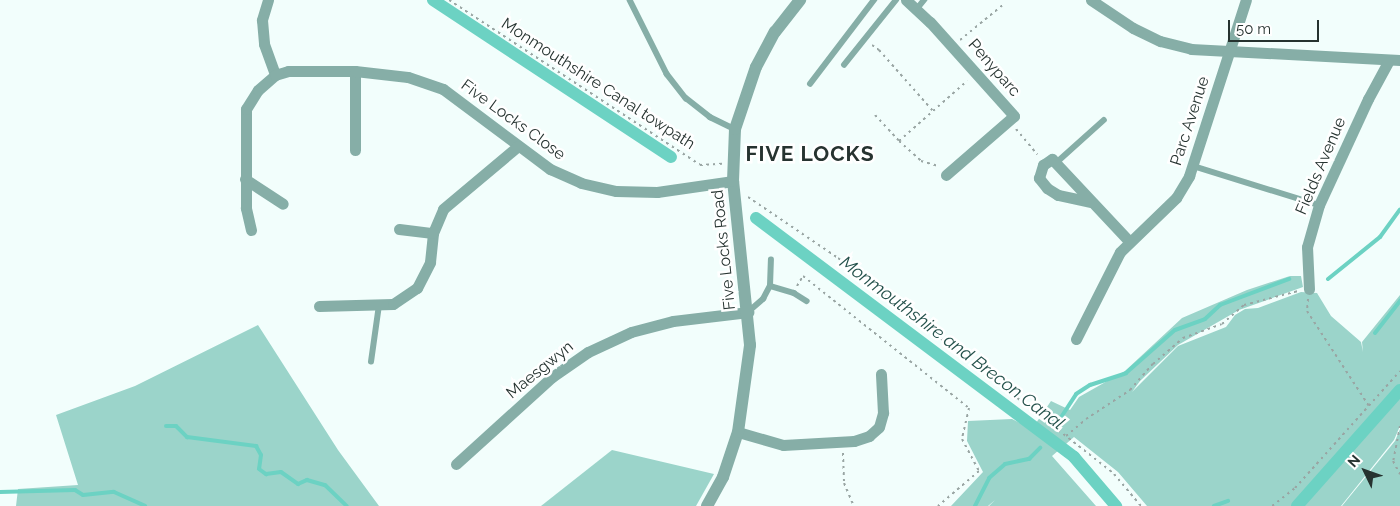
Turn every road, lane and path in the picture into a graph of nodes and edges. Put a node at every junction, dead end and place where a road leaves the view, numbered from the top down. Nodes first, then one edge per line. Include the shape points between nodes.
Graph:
1 (268, 0) edge
2 (449, 0) edge
3 (630, 0) edge
4 (800, 0) edge
5 (874, 0) edge
6 (896, 0) edge
7 (906, 0) edge
8 (924, 0) edge
9 (1092, 0) edge
10 (1246, 0) edge
11 (1005, 3) dead end
12 (916, 10) junction
13 (864, 41) junction
14 (953, 47) junction
15 (1230, 53) junction
16 (1394, 61) edge
17 (844, 65) dead end
18 (355, 71) junction
19 (976, 72) junction
20 (275, 75) junction
21 (810, 84) dead end
22 (933, 111) junction
23 (875, 115) dead end
24 (1104, 120) dead end
25 (1009, 121) junction
26 (735, 129) junction
27 (899, 141) junction
28 (518, 146) junction
29 (355, 150) dead end
30 (732, 163) junction
31 (1051, 163) junction
32 (1193, 166) junction
33 (948, 173) joint
34 (245, 179) junction
35 (733, 181) junction
36 (744, 195) dead end
37 (1090, 202) junction
38 (283, 204) dead end
39 (1319, 205) junction
40 (399, 229) dead end
41 (251, 230) dead end
42 (433, 233) junction
43 (1129, 241) junction
44 (771, 260) dead end
45 (770, 286) junction
46 (1309, 289) junction
47 (794, 293) junction
48 (807, 301) dead end
49 (379, 305) junction
50 (319, 306) dead end
51 (748, 312) junction
52 (1076, 339) dead end
53 (371, 362) dead end
54 (1400, 371) edge
55 (882, 374) dead end
56 (1369, 406) junction
57 (1400, 426) edge
58 (738, 432) junction
59 (1066, 437) junction
60 (843, 441) junction
61 (456, 464) dead end
62 (1400, 474) edge
63 (707, 506) edge
64 (854, 506) edge
65 (938, 506) edge
66 (1141, 506) edge
67 (1272, 506) edge

1 - 20 street via 262,20 264,44
2 - 30 path, Monmouthshire Canal towpath via 700,165
3 - 26 lane via 667,74 686,98 710,117
4 - 26 street, Five Locks Road via 775,32 756,67
5 - 21 lane
6 - 13 lane
7 - 12 street, Penyparc
8 - 12 lane
9 - 15 street via 1133,28 1160,41 1191,49
10 - 15 street, Parc Avenue
11 - 14 path
12 - 14 street, Penyparc
13 - 17 lane
13 - 22 path via 879,50
14 - 19 street, Penyparc
15 - 16 street
15 - 32 street, Parc Avenue
16 - 39 street, Fields Avenue via 1368,99
18 - 20 street, Five Locks Close via 307,70
18 - 28 street, Five Locks Close via 408,77 443,89 479,113
18 - 29 street
19 - 22 path
19 - 25 street, Penyparc via 1014,116
20 - 34 street via 258,90 246,109
22 - 27 path
23 - 27 path
24 - 31 lane
25 - 31 path
25 - 33 street, Penyparc
26 - 30 street, Five Locks Road
27 - 33 path via 921,161
28 - 35 street, Five Locks Close via 550,169 581,183 616,192 657,192
28 - 42 street via 442,209
30 - 35 street, Five Locks Road
31 - 37 street
31 - 37 street via 1039,178 1047,188 1058,195
32 - 39 lane
32 - 43 street, Parc Avenue via 1176,198 1152,224
34 - 38 street
34 - 41 street
35 - 51 street, Five Locks Road
36 - 59 path via 838,258
37 - 43 street
39 - 46 street, Fields Avenue via 1306,247
40 - 42 street
42 - 49 street via 430,262 417,288 394,304
43 - 52 street, Parc Avenue via 1120,252
44 - 45 lane
45 - 47 lane
45 - 51 lane via 763,299
46 - 56 path via 1307,311
46 - 59 path via 1244,305 1222,324 1184,338 1152,364 1130,390 1086,419
47 - 48 lane
47 - 65 path via 803,276 969,408 962,439 979,471
49 - 50 street
49 - 53 lane
51 - 58 street, Five Locks Road via 750,345
51 - 61 street, Maesgwyn via 665,323 631,332 588,352 552,378
54 - 56 path
55 - 60 street via 883,412 879,427 869,436
56 - 67 path via 1295,488
57 - 62 path via 1393,461
58 - 60 street via 783,445
58 - 63 street, Five Locks Road via 723,477
59 - 66 path via 1114,474
60 - 64 path via 844,483

